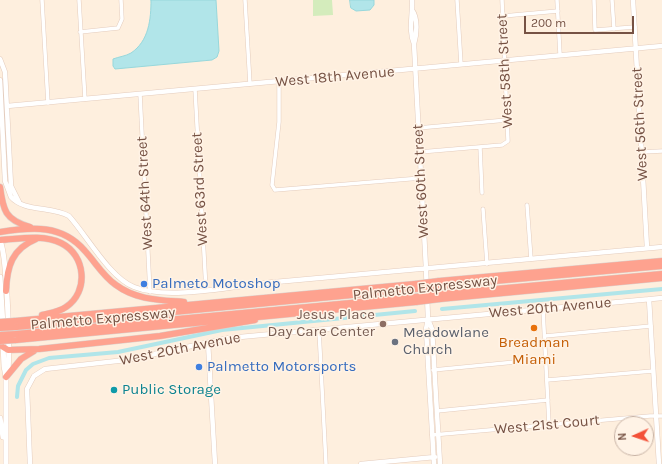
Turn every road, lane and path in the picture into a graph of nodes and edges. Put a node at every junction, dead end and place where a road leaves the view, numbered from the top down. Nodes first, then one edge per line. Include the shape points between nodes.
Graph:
1 (42, 0) edge
2 (78, 0) edge
3 (121, 0) edge
4 (245, 0) edge
5 (412, 0) edge
6 (457, 0) edge
7 (502, 0) edge
8 (557, 0) edge
9 (594, 0) edge
10 (612, 0) edge
11 (633, 0) edge
12 (558, 11) junction
13 (502, 16) junction
14 (635, 27) junction
15 (614, 29) junction
16 (80, 32) junction
17 (662, 46) edge
18 (636, 48) junction
19 (560, 54) junction
20 (1, 59) edge
21 (504, 60) junction
22 (461, 64) junction
23 (415, 69) junction
24 (0, 80) edge
25 (279, 82) junction
26 (250, 84) junction
27 (195, 89) junction
28 (140, 94) junction
29 (1, 99) junction
30 (85, 100) junction
31 (48, 103) junction
32 (7, 106) junction
33 (507, 120) junction
34 (418, 128) junction
35 (480, 147) junction
36 (662, 150) edge
37 (420, 152) junction
38 (642, 152) junction
39 (421, 178) junction
40 (0, 187) edge
41 (482, 193) dead end
42 (19, 202) junction
43 (528, 205) dead end
44 (483, 209) dead end
45 (37, 228) junction
46 (0, 232) edge
47 (39, 238) junction
48 (0, 240) edge
49 (662, 247) edge
50 (647, 248) junction
51 (531, 259) junction
52 (662, 261) edge
53 (487, 264) junction
54 (662, 266) edge
55 (426, 269) junction
56 (662, 274) edge
57 (0, 277) edge
58 (662, 278) edge
59 (439, 284) junction
60 (415, 286) junction
61 (6, 290) junction
62 (206, 290) junction
63 (150, 292) junction
64 (440, 297) junction
65 (662, 298) edge
66 (415, 299) junction
67 (649, 299) junction
68 (199, 304) junction
69 (543, 309) junction
70 (276, 315) junction
71 (428, 319) junction
72 (0, 322) edge
73 (15, 324) junction
74 (651, 326) junction
75 (0, 328) edge
76 (319, 330) junction
77 (0, 335) edge
78 (545, 336) junction
79 (16, 337) junction
80 (208, 342) junction
81 (2, 345) edge
82 (39, 349) junction
83 (546, 359) junction
84 (435, 369) junction
85 (428, 371) junction
86 (653, 371) junction
87 (6, 377) junction
88 (0, 380) edge
89 (547, 380) junction
90 (548, 400) junction
91 (437, 410) junction
92 (656, 416) junction
93 (662, 416) edge
94 (0, 418) edge
95 (550, 424) junction
96 (432, 435) junction
97 (438, 435) junction
98 (5, 450) junction
99 (439, 456) junction
100 (433, 457) junction
101 (6, 464) edge
102 (30, 464) edge
103 (215, 464) edge
104 (326, 464) edge
105 (360, 464) edge
106 (434, 464) edge
107 (440, 464) edge
108 (659, 464) edge

1 - 31 street
2 - 16 street
3 - 16 street via 122,19 118,28
4 - 26 street
5 - 23 street, West 60th Street via 412,10 415,14
6 - 22 street
7 - 13 street, West 58th Street
8 - 12 street
9 - 15 street via 595,30
10 - 15 street
11 - 14 street, West 56th Street
12 - 13 street
12 - 19 street
13 - 21 street, West 58th Street
14 - 15 street
14 - 18 street, West 56th Street
16 - 30 street
17 - 18 street, West 18th Avenue
18 - 19 street, West 18th Avenue
18 - 38 street, West 56th Street
19 - 21 street, West 18th Avenue
20 - 32 street via 5,72
21 - 22 street, West 18th Avenue
21 - 33 street, West 58th Street
22 - 23 street, West 18th Avenue
23 - 25 street, West 18th Avenue
23 - 34 street, West 60th Street
24 - 29 street
25 - 26 street, West 18th Avenue
25 - 39 street via 279,122 272,185 275,190
26 - 27 street, West 18th Avenue
27 - 28 street, West 18th Avenue
27 - 62 street, West 63rd Street
28 - 30 street, West 18th Avenue
28 - 63 street, West 64th Street
29 - 32 street
29 - 42 street via 6,187 13,199
30 - 31 street, West 18th Avenue
31 - 32 street, West 18th Avenue
32 - 42 street via 11,186
33 - 34 street
33 - 35 street, West 58th Street via 508,142
34 - 37 street, West 60th Street
35 - 37 street
35 - 41 street
36 - 38 street
37 - 39 street, West 60th Street
38 - 50 street, West 56th Street
39 - 55 street, West 60th Street
40 - 45 highway via 3,208 10,218 19,224
42 - 63 street via 69,216 114,273 133,287
43 - 51 street
44 - 53 street
45 - 46 highway
45 - 68 highway via 58,231 72,239 106,277 130,293 157,300
47 - 48 highway
47 - 61 highway via 15,253 8,268
47 - 73 highway via 53,240 70,248 82,269 80,287 77,295 66,307
48 - 61 main road
49 - 50 street
50 - 51 street
51 - 53 street
52 - 59 highway, Palmetto Expressway
53 - 55 street
54 - 59 highway
55 - 62 street
55 - 71 street, West 60th Street
56 - 64 highway
57 - 81 main road
58 - 64 highway, Palmetto Expressway
59 - 60 highway, Palmetto Expressway, bridge
60 - 68 highway, Palmetto Expressway
60 - 73 highway
61 - 81 main road
62 - 63 street
64 - 66 highway, Palmetto Expressway, bridge
65 - 67 street, West 20th Avenue
66 - 70 highway, Palmetto Expressway
66 - 79 highway
67 - 69 street, West 20th Avenue
67 - 74 street
68 - 73 highway, Palmetto Expressway
69 - 71 street, West 20th Avenue
69 - 78 street
70 - 79 highway, Palmetto Expressway
70 - 82 highway via 242,324 160,336
71 - 76 street, West 20th Avenue
71 - 84 street, West 60th Street via 432,329
71 - 85 street, West 60th Street
72 - 73 highway, Palmetto Expressway, bridge
73 - 75 highway, bridge
74 - 78 street
74 - 86 street
76 - 80 street, West 20th Avenue
76 - 104 street
77 - 79 highway, bridge
78 - 83 street
79 - 81 highway, Palmetto Expressway, bridge
80 - 102 street, West 20th Avenue via 126,360 47,368 35,375 27,392
80 - 103 street
81 - 82 highway
81 - 87 main road via 9,367
82 - 87 highway via 21,359
83 - 84 street
83 - 89 street
84 - 85 street
84 - 91 street, West 60th Street
85 - 96 street, West 60th Street
86 - 89 street
86 - 92 street
87 - 88 street
87 - 98 main road
89 - 90 street
90 - 91 street
90 - 95 street
91 - 97 street, West 60th Street
92 - 93 street, West 21st Court
92 - 95 street, West 21st Court
92 - 108 street
94 - 98 main road
95 - 97 street, West 21st Court
96 - 97 street, West 21st Court
96 - 100 street, West 60th Street
97 - 99 street, West 60th Street
98 - 101 main road
99 - 100 street
99 - 107 street, West 60th Street
100 - 105 street
100 - 106 street, West 60th Street

